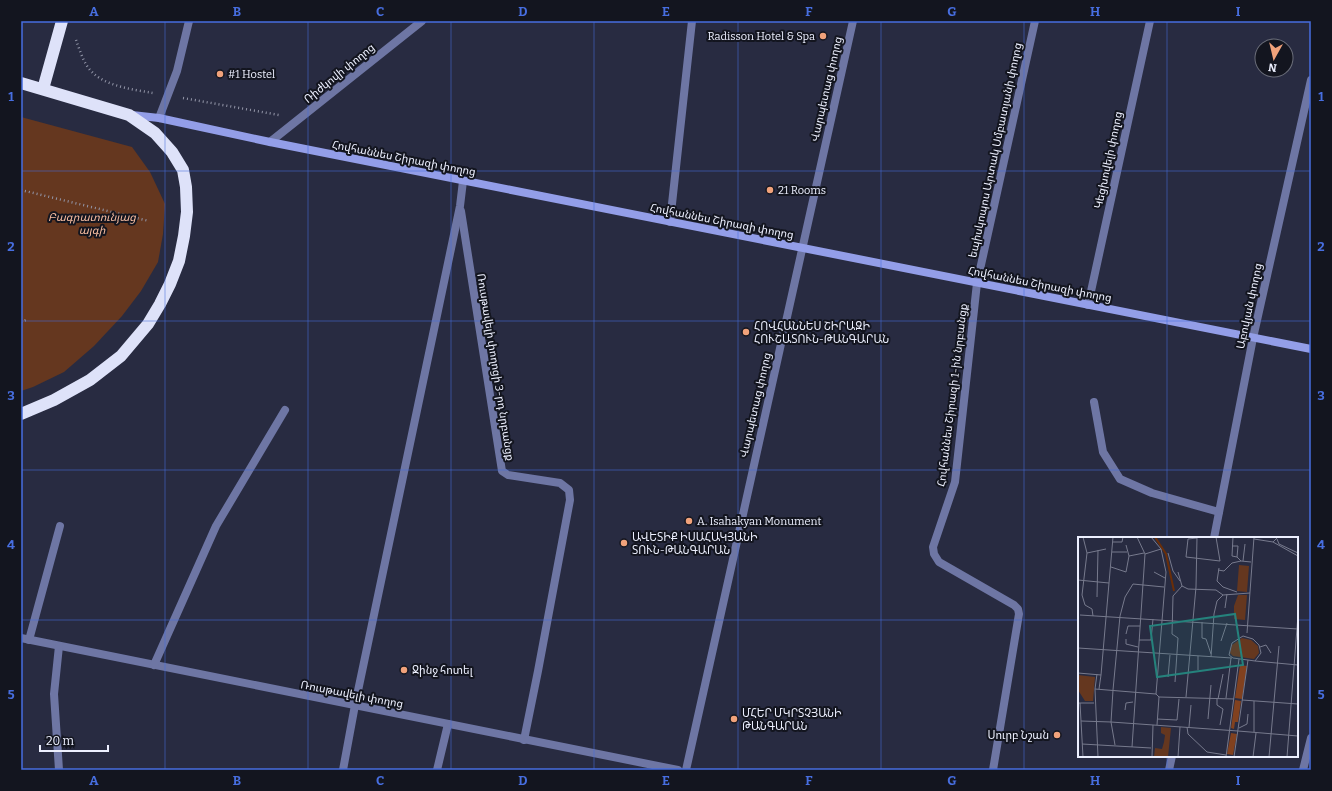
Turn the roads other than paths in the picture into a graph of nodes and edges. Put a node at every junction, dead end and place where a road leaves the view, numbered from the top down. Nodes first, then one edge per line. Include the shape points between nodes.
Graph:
1 (62, 21) edge
2 (189, 21) edge
3 (422, 21) edge
4 (692, 21) edge
5 (853, 21) edge
6 (1035, 21) edge
7 (1150, 21) edge
8 (1311, 80) edge
9 (21, 83) edge
10 (43, 89) junction
11 (129, 115) junction
12 (159, 118) junction
13 (270, 142) junction
14 (464, 181) junction
15 (460, 206) junction
16 (670, 222) junction
17 (802, 248) junction
18 (977, 283) junction
19 (1088, 305) junction
20 (1253, 338) junction
21 (1311, 349) edge
22 (1094, 402) dead end
23 (285, 410) dead end
24 (21, 414) edge
25 (1219, 512) junction
26 (60, 526) dead end
27 (1214, 537) edge
28 (25, 639) edge
29 (59, 646) junction
30 (154, 665) junction
31 (355, 706) junction
32 (448, 724) junction
33 (1311, 738) edge
34 (524, 740) junction
35 (1172, 757) edge
36 (59, 770) edge
37 (343, 770) edge
38 (437, 770) edge
39 (678, 770) edge
40 (686, 770) edge
41 (993, 770) edge
42 (1169, 770) edge
43 (1303, 770) edge

1 - 10 highway
2 - 12 street via 177,71
3 - 13 street, Ռիժկովի փողոց
4 - 16 street
5 - 17 street, Վարպետաց փողոց
6 - 18 street, եպիսկոպոս Արտակ Սմբատյանի փողոց
7 - 19 street, Կեցխովելի փողոց
8 - 20 street, Աբովյան փողոց
9 - 10 highway
10 - 11 highway
11 - 12 street, Հովհաննես Շիրազի փողոց
11 - 24 highway via 155,133 172,152 183,170 188,212 179,261 170,284 148,324 121,356 90,380 54,400
12 - 13 street, Հովհաննես Շիրազի փողոց
13 - 14 street, Հովհաննես Շիրազի փողոց
14 - 15 street
14 - 16 street, Հովհաննես Շիրազի փողոց
15 - 31 street
15 - 34 street, Ռուսթավելի փողոցի 3-րդ նրբանցք via 502,471 560,483 569,490 570,500
16 - 17 street, Հովհաննես Շիրազի փողոց
17 - 18 street, Հովհաննես Շիրազի փողոց
17 - 40 street, Վարպետաց փողոց
18 - 19 street, Հովհաննես Շիրազի փողոց
18 - 41 street, Հովհաննես Շիրազի 1-ին նրբանցք via 954,482 933,547 934,554 940,562 1018,609
19 - 20 street, Հովհաննես Շիրազի փողոց
20 - 21 street, Հովհաննես Շիրազի փողոց
20 - 25 street, Աբովյան փողոց
22 - 25 street via 1103,452 1120,479 1152,492
23 - 30 street via 216,526
25 - 27 street, Աբովյան փողոց
26 - 28 street
28 - 29 street, Ռուսթավելի փողոց
29 - 30 street, Ռուսթավելի փողոց
29 - 36 street via 54,694
30 - 31 street, Ռուսթավելի փողոց
31 - 32 street, Ռուսթավելի փողոց
31 - 37 street
32 - 34 street, Ռուսթավելի փողոց
32 - 38 street
33 - 43 street
34 - 39 street, Ռուսթավելի փողոց
35 - 42 street

